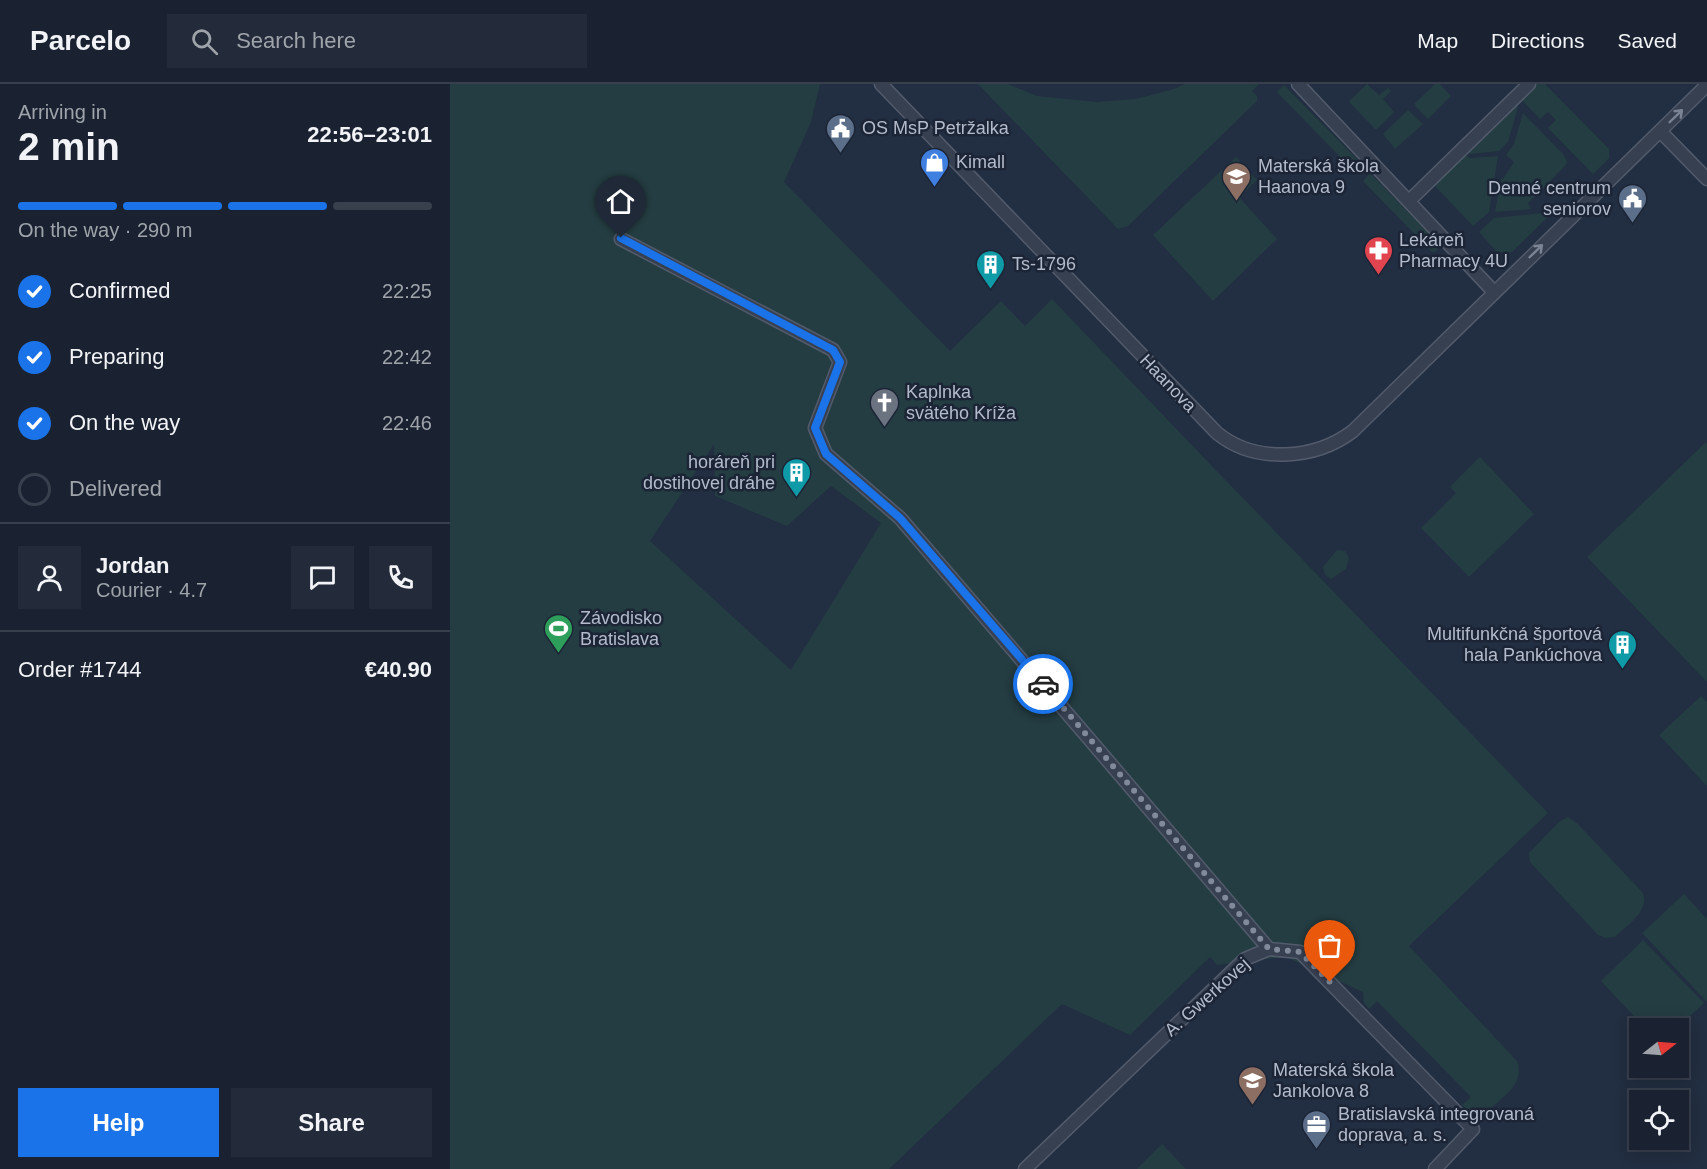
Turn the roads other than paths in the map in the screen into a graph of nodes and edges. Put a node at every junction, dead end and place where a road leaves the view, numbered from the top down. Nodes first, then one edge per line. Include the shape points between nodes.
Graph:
1 (881, 84) edge
2 (1298, 84) edge
3 (1529, 84) edge
4 (1707, 85) edge
5 (1660, 131) junction
6 (1707, 179) edge
7 (1409, 201) junction
8 (621, 238) dead end
9 (1494, 292) junction
10 (1269, 949) junction
11 (1025, 1169) edge
12 (1435, 1169) edge

1 - 9 street, Haanova via 1216,433 1247,451 1288,454 1322,447 1347,436
2 - 7 street
3 - 7 street
5 -> 4 street, Haanova
5 - 6 street
9 -> 5 street, Haanova
7 - 9 street
8 - 10 street via 833,350 840,362 815,428 826,454 900,518
10 - 11 street, A. Gwerkovej via 1245,959
10 - 12 street, A. Gwerkovej via 1300,952 1473,1129

